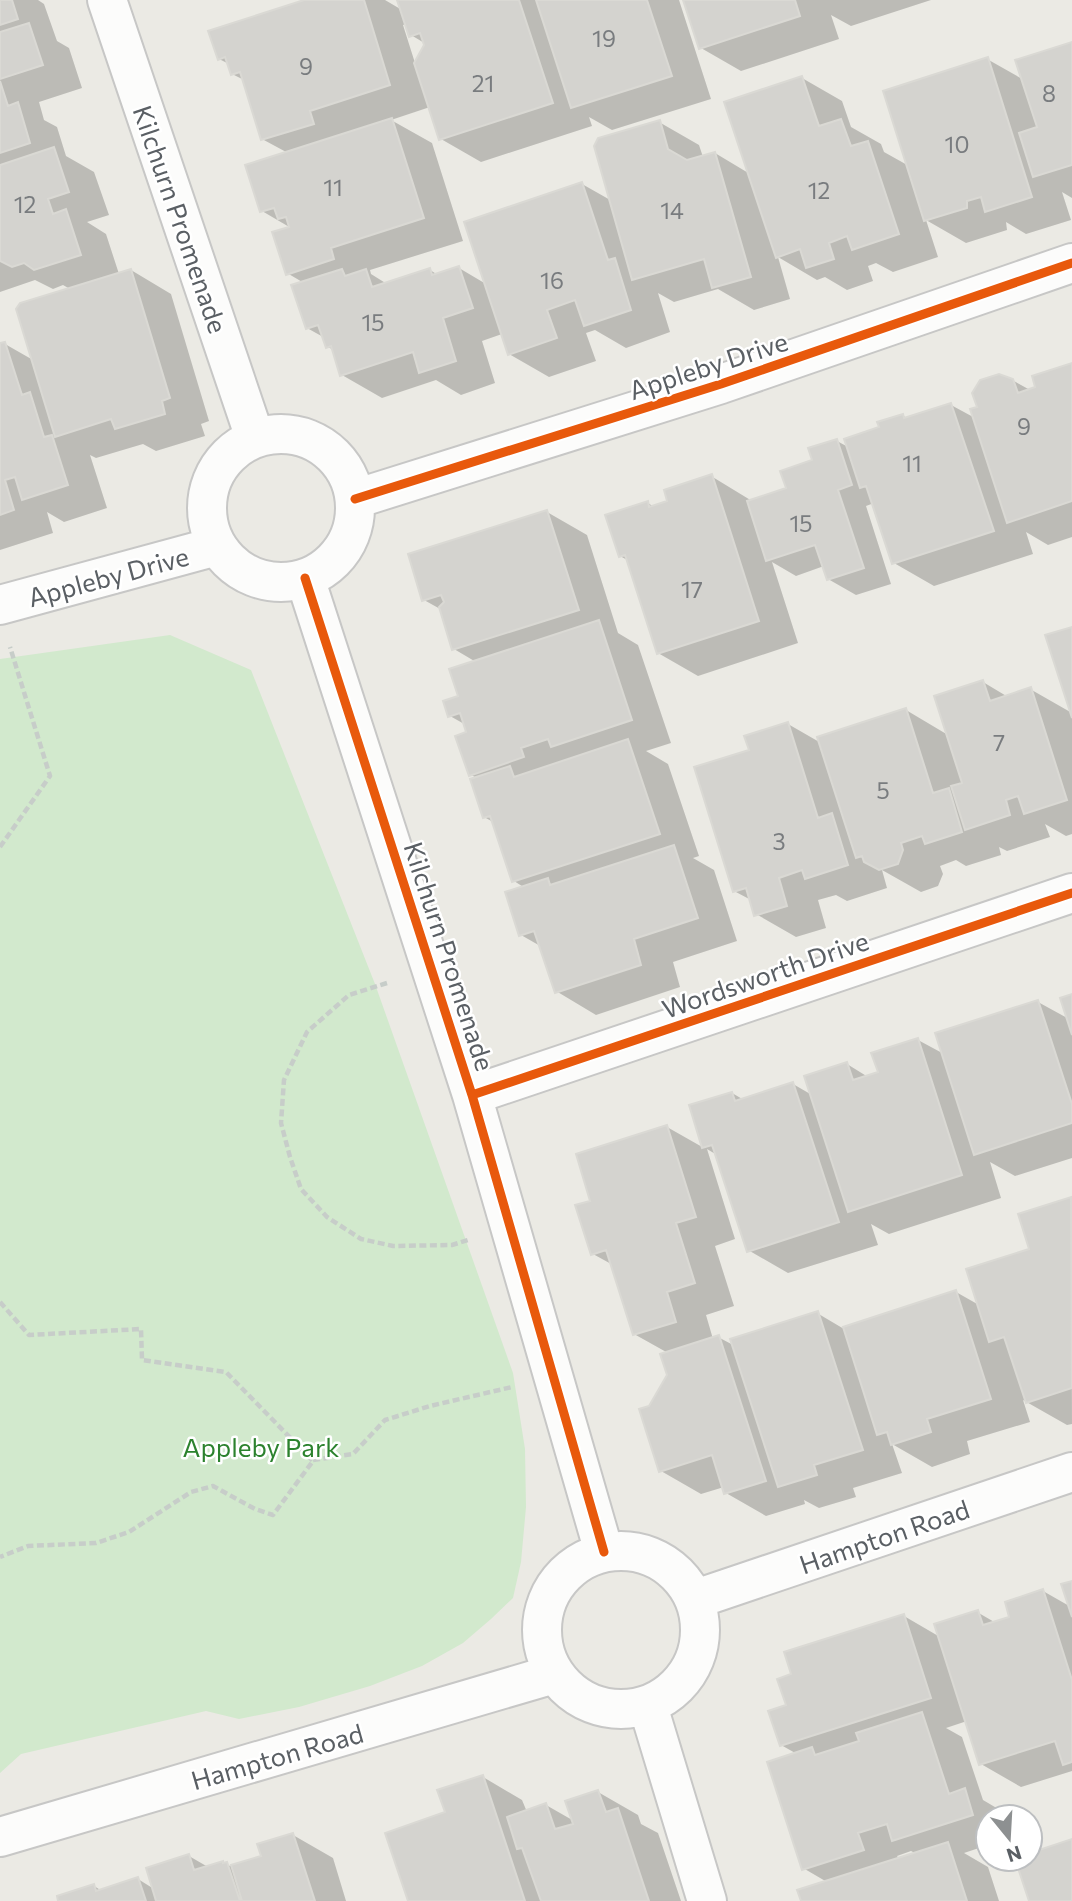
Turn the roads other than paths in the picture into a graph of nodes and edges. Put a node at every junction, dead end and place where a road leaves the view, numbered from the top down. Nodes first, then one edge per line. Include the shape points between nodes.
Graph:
1 (107, 0) edge
2 (1072, 263) edge
3 (255, 438) junction
4 (355, 499) junction
5 (217, 546) junction
6 (305, 578) junction
7 (0, 605) edge
8 (1072, 893) edge
9 (472, 1095) junction
10 (1072, 1472) edge
11 (604, 1552) junction
12 (696, 1599) junction
13 (554, 1674) junction
14 (648, 1706) junction
15 (0, 1837) edge
16 (707, 1901) edge

1 - 3 street, Kilchurn Promenade
2 - 4 street, Appleby Drive via 721,384
3 - 4 street via 281,433 308,438 331,452 347,473
3 - 5 street via 233,451 211,484 208,522
4 - 6 street via 354,524 344,547 327,566
5 - 6 street via 234,565 255,578 280,582
5 - 7 street, Appleby Drive
6 - 9 street, Kilchurn Promenade
8 - 9 street, Wordsworth Drive
9 - 11 street, Kilchurn Promenade
10 - 12 street, Hampton Road
11 - 12 street via 634,1551 661,1562 684,1580
11 - 13 street via 562,1576 546,1601 541,1629
12 - 14 street via 702,1626 698,1653 686,1677
13 - 14 street via 572,1694 596,1707
13 - 15 street, Hampton Road
14 - 16 street

